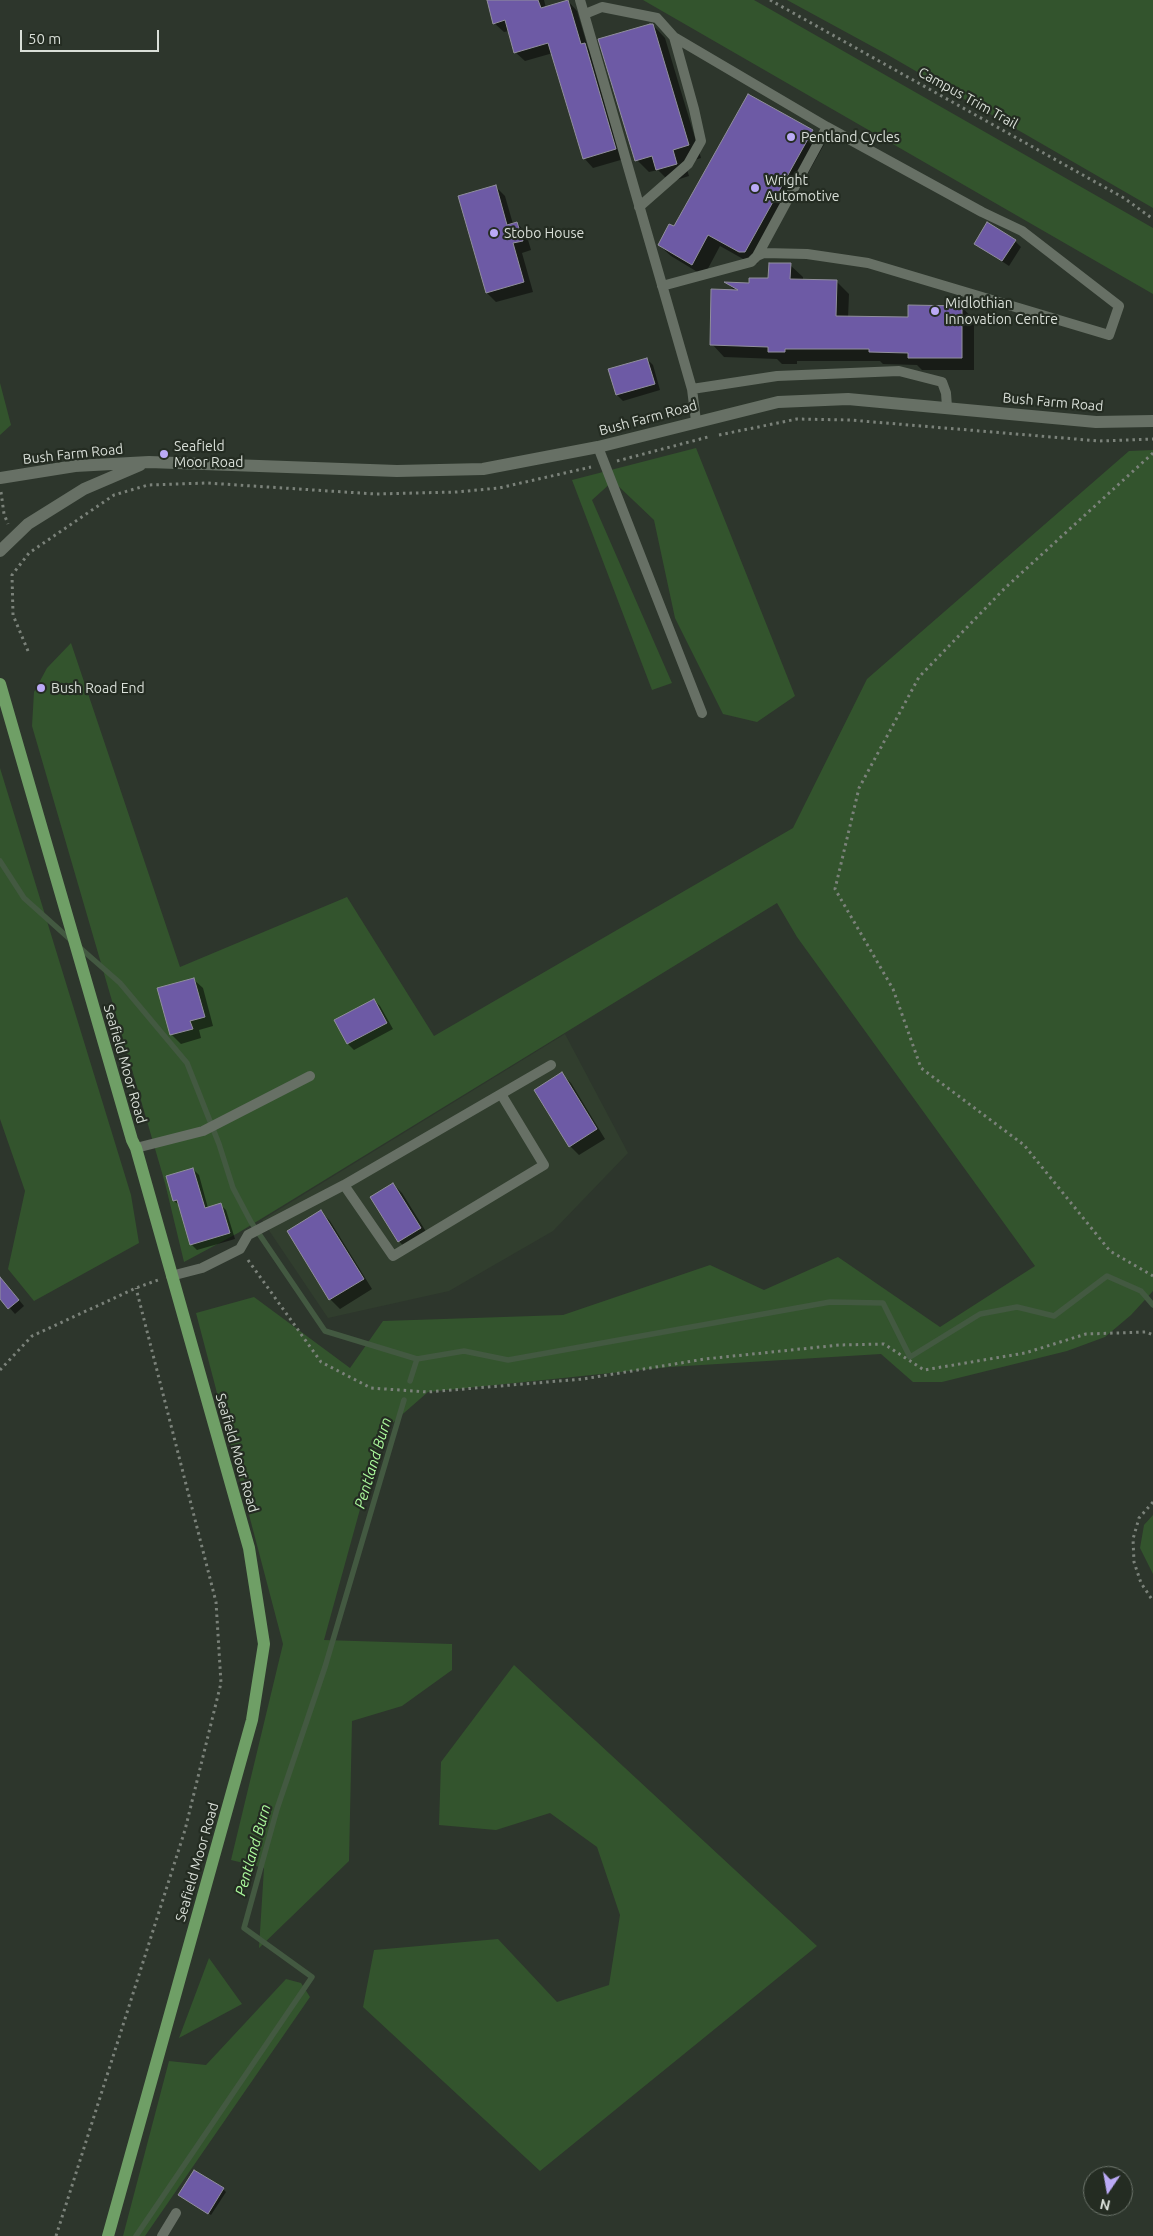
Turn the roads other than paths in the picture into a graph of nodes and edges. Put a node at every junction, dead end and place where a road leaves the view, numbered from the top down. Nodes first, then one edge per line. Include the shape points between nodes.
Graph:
1 (580, 0) edge
2 (585, 14) junction
3 (674, 37) junction
4 (827, 127) junction
5 (639, 208) junction
6 (757, 256) junction
7 (662, 286) junction
8 (692, 390) junction
9 (947, 407) junction
10 (696, 421) junction
11 (1153, 421) edge
12 (598, 447) junction
13 (149, 462) junction
14 (0, 478) edge
15 (0, 551) edge
16 (0, 684) edge
17 (702, 713) dead end
18 (551, 1065) dead end
19 (310, 1076) dead end
20 (501, 1094) junction
21 (136, 1148) junction
22 (344, 1185) junction
23 (171, 1276) junction
24 (176, 2213) dead end
25 (108, 2236) edge
26 (162, 2236) edge

1 - 2 lane
2 - 3 lane via 602,7 657,18
2 - 5 lane
3 - 4 lane
3 - 5 lane via 701,141 688,164
4 - 6 lane
4 - 6 lane via 1022,231 1119,306 1109,335 868,264 807,254 764,253
5 - 7 lane
6 - 7 lane via 751,262
7 - 8 lane
8 - 9 lane via 777,376 899,372 942,382
8 - 10 lane
9 - 10 street, Bush Farm Road via 848,399 778,402
9 - 11 street, Bush Farm Road via 1096,422
10 - 12 street, Bush Farm Road
12 - 13 street, Bush Farm Road via 483,469 397,471
12 - 17 lane
13 - 14 street, Bush Farm Road via 75,466
13 - 15 street, Bush Farm Road via 84,489 28,524
16 - 21 main road, Seafield Moor Road
18 - 20 lane
19 - 21 lane via 203,1131
20 - 22 lane
20 - 22 lane via 544,1165 394,1256
21 - 23 main road, Seafield Moor Road
22 - 23 lane via 251,1234 240,1249 202,1268
23 - 25 main road, Seafield Moor Road via 249,1548 264,1644 252,1720
24 - 26 lane

